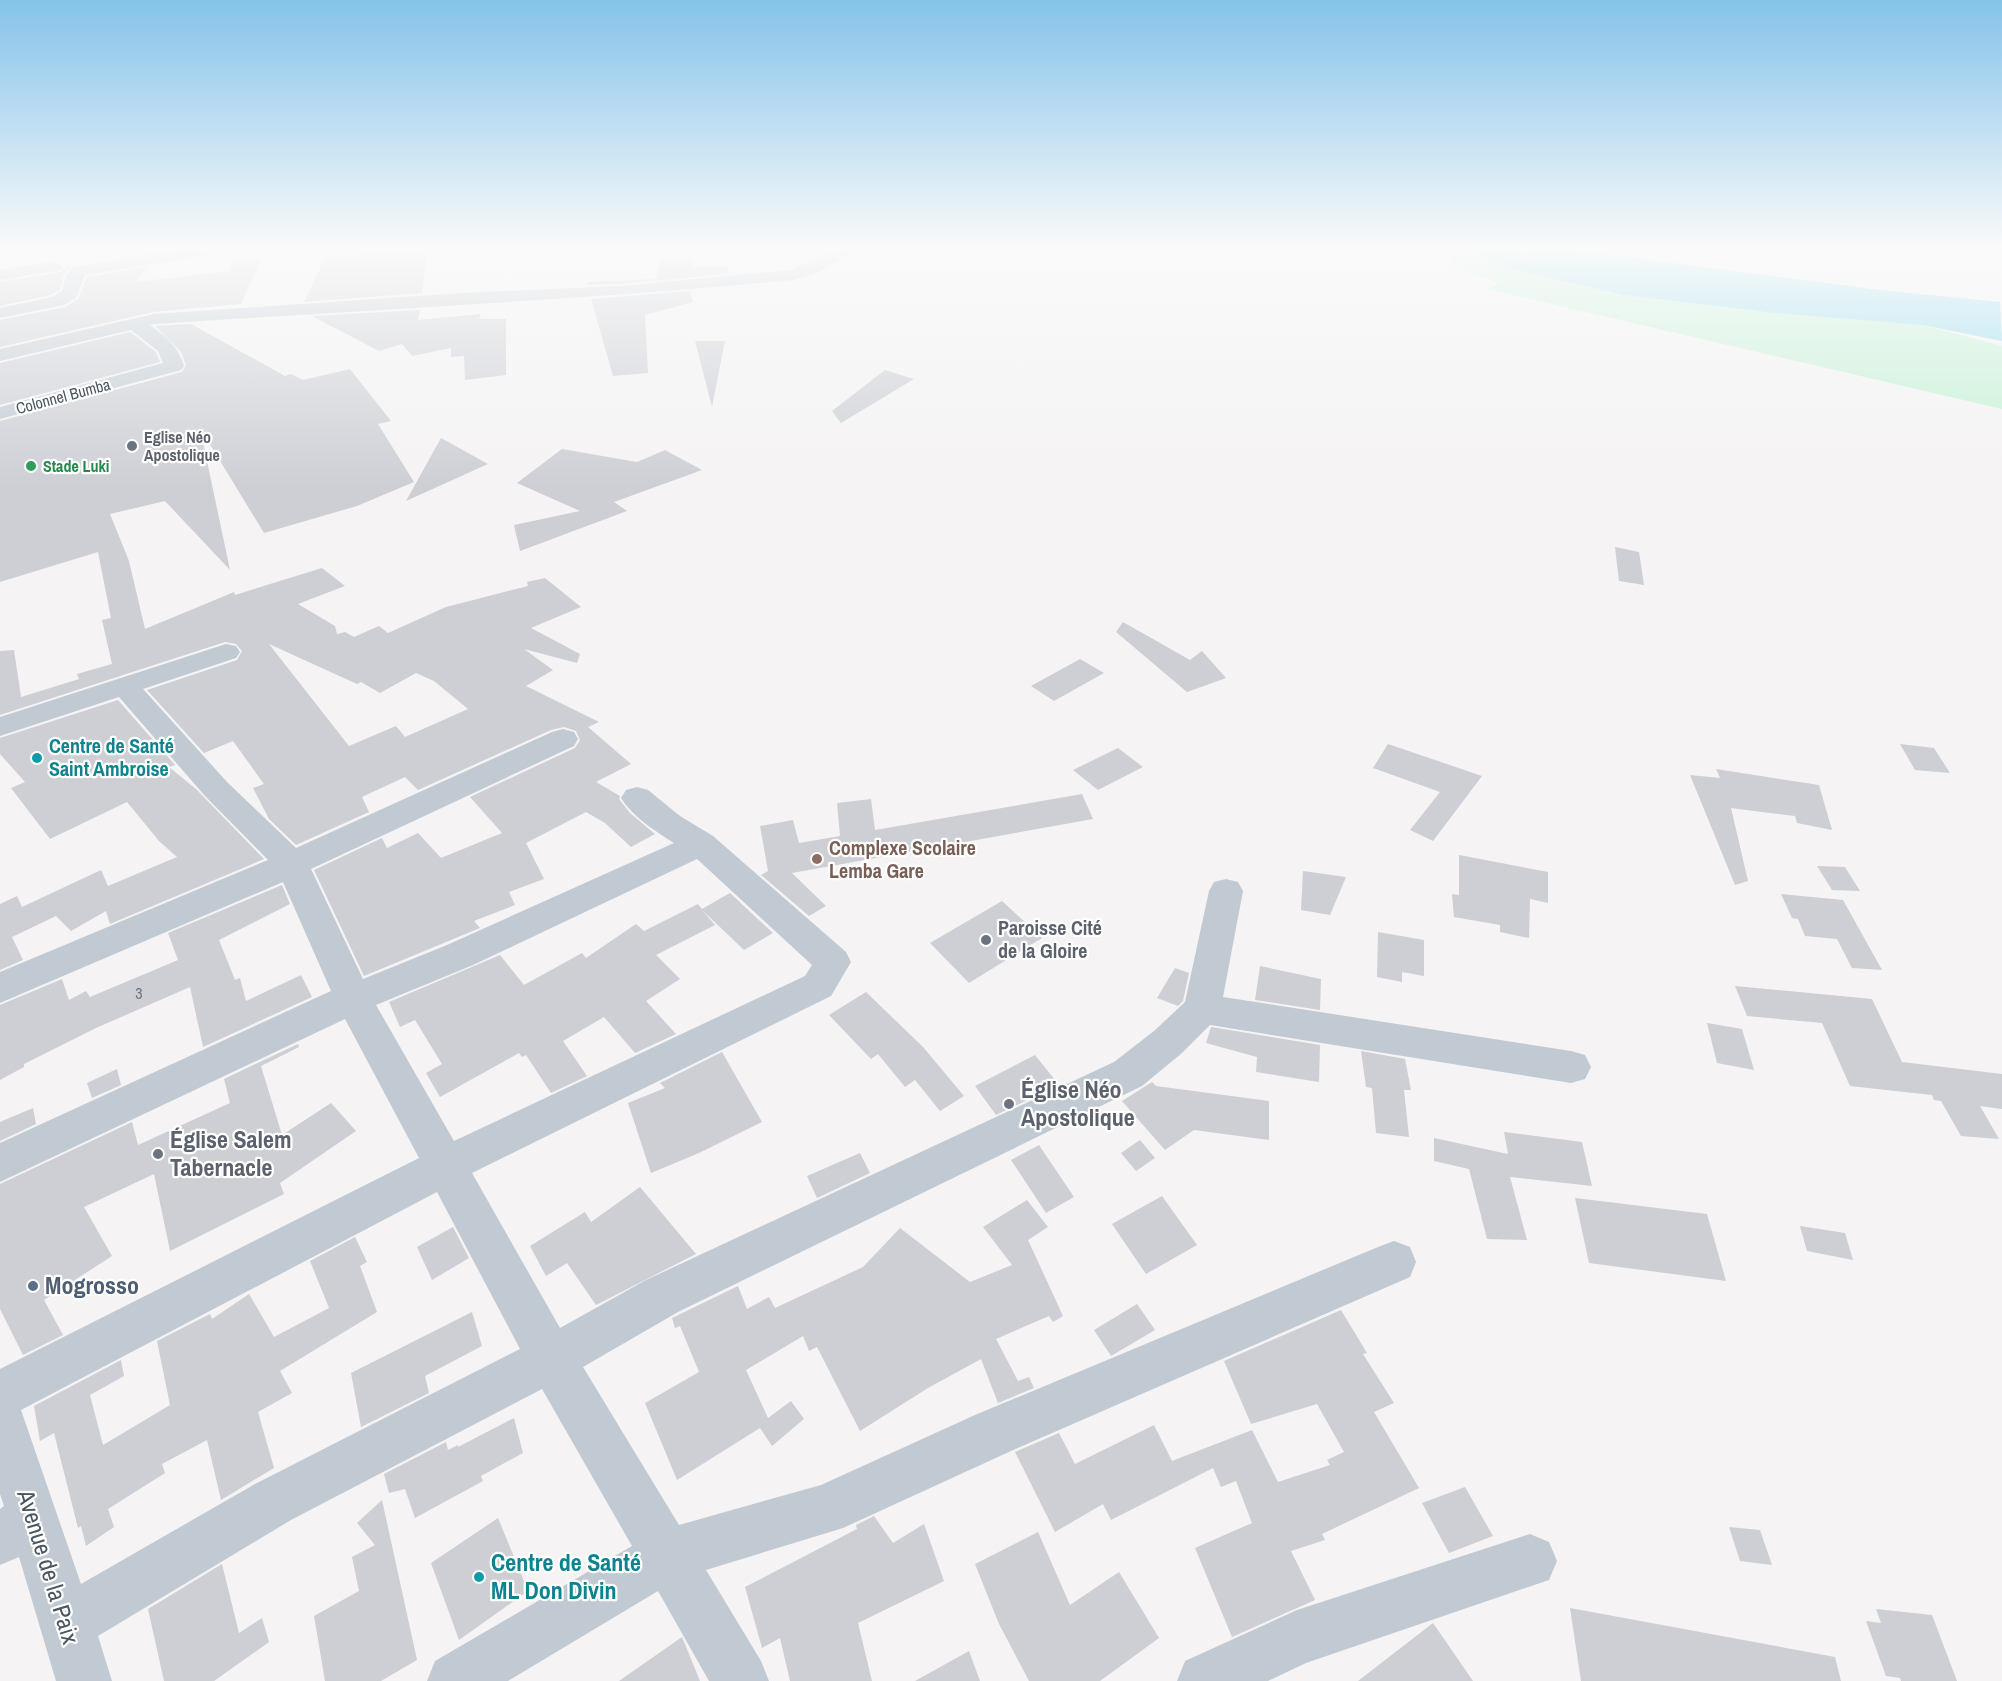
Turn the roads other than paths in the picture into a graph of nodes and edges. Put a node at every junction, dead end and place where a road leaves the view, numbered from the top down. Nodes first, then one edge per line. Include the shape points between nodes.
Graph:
1 (116, 328) edge
2 (141, 328) edge
3 (0, 355) edge
4 (0, 413) edge
5 (226, 652) dead end
6 (125, 686) junction
7 (0, 727) edge
8 (564, 739) dead end
9 (636, 798) dead end
10 (701, 844) junction
11 (292, 864) junction
12 (1226, 891) dead end
13 (0, 988) edge
14 (353, 998) junction
15 (1202, 1009) junction
16 (1571, 1068) dead end
17 (0, 1163) edge
18 (445, 1166) junction
19 (1395, 1262) dead end
20 (551, 1359) junction
21 (0, 1395) edge
22 (0, 1419) edge
23 (17, 1528) edge
24 (668, 1555) junction
25 (1530, 1561) dead end
26 (61, 1606) junction
27 (84, 1681) edge
28 (455, 1681) edge
29 (741, 1681) edge
30 (1205, 1681) edge

1 - 3 street
2 - 4 street, Colonnel Bumba via 165,347 174,366
5 - 6 street
6 - 7 street
6 - 11 street via 216,789
8 - 11 street
9 - 10 street
10 - 14 street via 460,955
10 - 18 street via 833,962 818,986
11 - 13 street
11 - 14 street
12 - 15 street
14 - 17 street
14 - 18 street
15 - 16 street
15 - 20 street via 1128,1074 662,1296
18 - 20 street
18 - 21 street
19 - 24 street via 993,1433 825,1510
20 - 24 street
20 - 26 street via 273,1502 87,1613
22 - 23 street, Avenue de la Paix
23 - 26 street, Avenue de la Paix
24 - 28 street
24 - 29 street
25 - 30 street via 1297,1638
26 - 27 street, Avenue de la Paix

